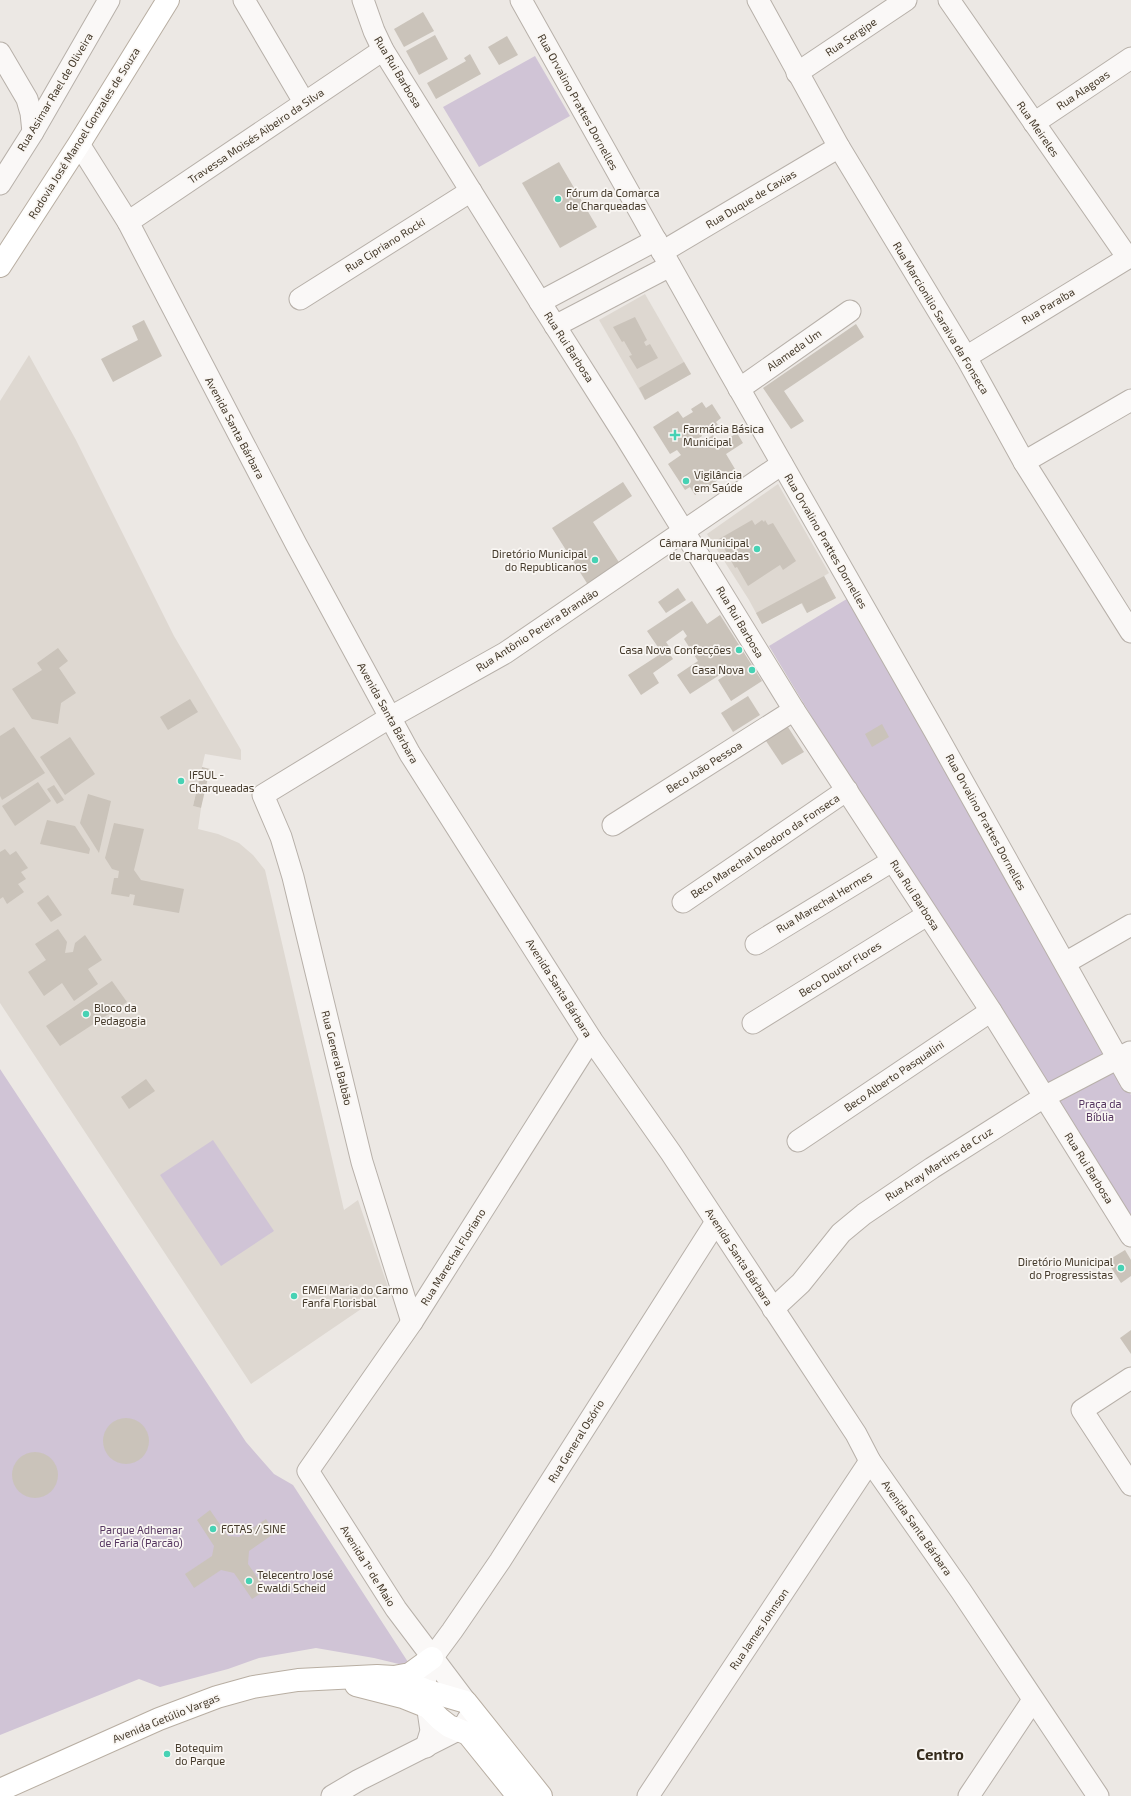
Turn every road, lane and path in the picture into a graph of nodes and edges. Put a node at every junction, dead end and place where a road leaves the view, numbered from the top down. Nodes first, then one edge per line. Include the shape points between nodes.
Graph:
1 (109, 0) edge
2 (168, 0) edge
3 (244, 0) edge
4 (363, 0) edge
5 (521, 0) edge
6 (758, 0) edge
7 (906, 0) edge
8 (949, 0) edge
9 (384, 50) junction
10 (0, 53) edge
11 (1131, 58) edge
12 (797, 73) junction
13 (304, 102) junction
14 (1034, 123) junction
15 (33, 132) junction
16 (80, 144) junction
17 (839, 147) junction
18 (0, 184) edge
19 (471, 191) junction
20 (128, 222) junction
21 (663, 253) junction
22 (1130, 257) edge
23 (0, 266) edge
24 (300, 300) dead end
25 (540, 302) junction
26 (850, 311) dead end
27 (555, 326) junction
28 (966, 357) junction
29 (739, 389) junction
30 (1131, 400) edge
31 (1024, 462) junction
32 (782, 464) junction
33 (684, 531) junction
34 (1131, 632) edge
35 (794, 710) junction
36 (389, 718) junction
37 (847, 790) junction
38 (263, 795) joint
39 (613, 825) dead end
40 (892, 861) junction
41 (683, 902) dead end
42 (927, 915) junction
43 (1131, 925) edge
44 (756, 944) dead end
45 (1065, 963) junction
46 (991, 1011) junction
47 (753, 1023) dead end
48 (591, 1039) junction
49 (1125, 1055) edge
50 (1131, 1082) edge
51 (1044, 1096) junction
52 (798, 1141) dead end
53 (716, 1222) junction
54 (1131, 1236) edge
55 (773, 1308) junction
56 (412, 1322) junction
57 (1131, 1378) edge
58 (870, 1461) junction
59 (308, 1471) joint
60 (1131, 1485) edge
61 (432, 1658) junction
62 (394, 1677) junction
63 (340, 1678) junction
64 (426, 1699) junction
65 (1033, 1700) junction
66 (468, 1704) junction
67 (458, 1730) junction
68 (426, 1747) junction
69 (0, 1790) edge
70 (332, 1796) edge
71 (518, 1796) edge
72 (541, 1796) edge
73 (648, 1796) edge
74 (969, 1796) edge
75 (1098, 1796) edge

1 - 15 street, Rua Asimar Rael de Oliveira
2 - 16 main road, Rodovia José Manoel Gonzales de Souza
3 - 13 street
4 - 9 street, Rua Rui Barbosa
5 - 21 street, Rua Orvalino Prattes Dornelles
6 - 12 street, Rua Marcionilio Saraiva da Fonseca
7 - 12 street, Rua Sergipe
8 - 14 street, Rua Meireles
9 - 13 street, Travessa Moisés Aibeiro da Silva
9 - 19 street, Rua Rui Barbosa
10 - 15 street via 27,100
11 - 14 street, Rua Alagoas
12 - 17 street, Rua Marcionilio Saraiva da Fonseca
13 - 20 street, Travessa Moisés Aibeiro da Silva
14 - 22 street, Rua Meireles
15 - 18 street, Rua Asimar Rael de Oliveira
16 - 20 street, Avenida Santa Bárbara
16 - 23 main road, Rodovia José Manoel Gonzales de Souza
17 - 21 street, Rua Duque de Caxias
17 - 28 street, Rua Marcionilio Saraiva da Fonseca
19 - 24 street, Rua Cipriano Rocki
19 - 25 street, Rua Rui Barbosa
20 - 36 street, Avenida Santa Bárbara
21 - 25 street
21 - 27 street
21 - 29 street, Rua Orvalino Prattes Dornelles
22 - 28 street, Rua Paraíba
25 - 27 street, Rua Rui Barbosa
26 - 29 street, Alameda Um
27 - 33 street, Rua Rui Barbosa
28 - 31 street, Rua Marcionilio Saraiva da Fonseca
29 - 32 street, Rua Orvalino Prattes Dornelles
30 - 31 street
31 - 34 street, Rua Marcionilio Saraiva da Fonseca
32 - 33 street, Rua Antônio Pereira Brandão
32 - 45 street, Rua Orvalino Prattes Dornelles
33 - 35 street, Rua Rui Barbosa
33 - 36 street, Rua Antônio Pereira Brandão via 505,653
35 - 37 street, Rua Rui Barbosa
35 - 39 street, Beco João Pessoa
36 - 38 street, Rua Antônio Pereira Brandão
36 - 48 street, Avenida Santa Bárbara
37 - 40 street, Rua Rui Barbosa
37 - 41 street, Beco Marechal Deodoro da Fonseca
38 - 56 street, Rua General Balbão via 281,837 293,877 362,1162
40 - 42 street, Rua Rui Barbosa
40 - 44 street, Rua Marechal Hermes
42 - 46 street, Rua Rui Barbosa
42 - 47 street, Beco Doutor Flores
43 - 45 street
45 - 49 street, Rua Orvalino Prattes Dornelles
46 - 51 street, Rua Rui Barbosa
46 - 52 street, Beco Alberto Pasqualini
48 - 53 street, Avenida Santa Bárbara
48 - 56 street, Rua Marechal Floriano
49 - 50 street, Rua Orvalino Prattes Dornelles
49 - 51 street, Rua Aray Martins da Cruz
51 - 54 street, Rua Rui Barbosa
51 - 55 street, Rua Aray Martins da Cruz via 864,1214 841,1233 801,1283
53 - 55 street, Avenida Santa Bárbara
53 - 61 street, Rua General Osório via 500,1561
55 - 58 street, Avenida Santa Bárbara via 856,1434
56 - 59 street, Rua Marechal Floriano
57 - 60 street via 1082,1410
58 - 65 street, Avenida Santa Bárbara via 962,1592
58 - 73 street, Rua James Johnson
59 - 61 street, Avenida 1º de Maio via 384,1592
61 - 62 main road via 410,1674
61 - 64 street via 426,1672
61 - 66 street, Avenida 1º de Maio
62 - 63 main road, Avenida Getúlio Vargas
62 - 64 main road, Avenida Getúlio Vargas
63 - 64 main road, Avenida Getúlio Vargas via 358,1686 403,1697
63 - 69 main road, Avenida Getúlio Vargas via 281,1682 217,1697 159,1719
64 - 66 main road, Avenida Getúlio Vargas
64 - 67 main road via 440,1719
64 - 68 street via 431,1731
65 - 74 street
65 - 75 street, Avenida Santa Bárbara
66 - 67 street via 469,1716
66 - 72 main road, Avenida 1º de Maio
67 - 68 street
67 - 71 main road via 468,1734
68 - 70 street

